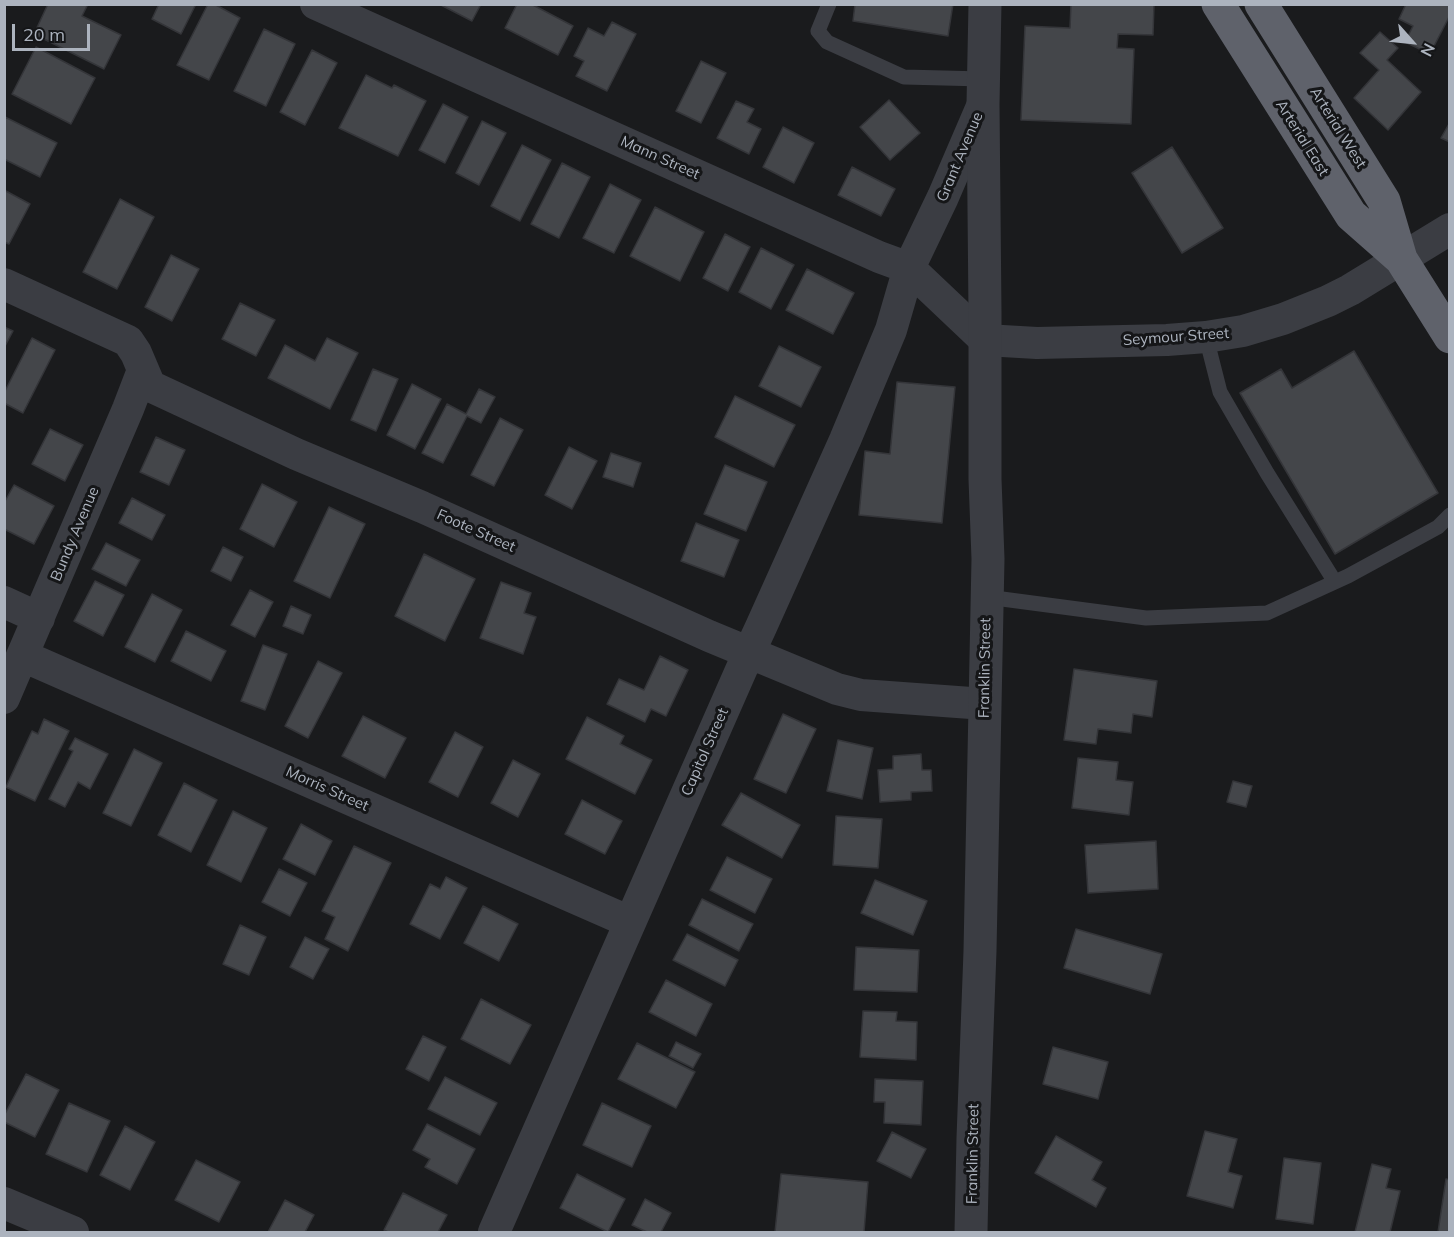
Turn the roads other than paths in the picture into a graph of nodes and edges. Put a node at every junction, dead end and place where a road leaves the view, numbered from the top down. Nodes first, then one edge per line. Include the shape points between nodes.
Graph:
1 (316, 4) edge
2 (829, 4) edge
3 (985, 4) edge
4 (1218, 4) edge
5 (1261, 4) edge
6 (983, 92) junction
7 (1449, 229) edge
8 (1401, 259) junction
9 (909, 268) junction
10 (4, 284) edge
11 (1449, 337) edge
12 (1206, 338) junction
13 (985, 340) junction
14 (143, 370) junction
15 (1449, 515) edge
16 (1335, 582) junction
17 (987, 597) junction
18 (4, 602) edge
19 (39, 618) junction
20 (750, 652) junction
21 (23, 656) junction
22 (4, 698) edge
23 (985, 704) junction
24 (630, 922) junction
25 (4, 1203) edge
26 (73, 1233) edge
27 (494, 1233) edge
28 (971, 1233) edge

1 - 9 street, Mann Street
2 - 6 lane via 818,30 826,42 904,77
3 - 6 street, Grant Avenue
4 - 8 highway, Arterial East via 1351,215
5 - 8 highway, Arterial West via 1384,201
6 - 9 street, Grant Avenue via 943,197
6 - 13 street, Franklin Street
7 - 8 street, Seymour Street
8 - 11 highway
8 - 12 street, Seymour Street via 1328,301 1283,319
9 - 13 street, Mann Street
9 - 20 street, Capitol Street via 891,330
10 - 14 street, Foote Street via 128,341
12 - 13 street, Seymour Street
12 - 16 lane via 1220,392
13 - 17 street, Franklin Street
14 - 19 street, Bundy Avenue
14 - 20 street, Foote Street via 150,386 296,454
15 - 16 lane via 1438,527
16 - 17 lane via 1268,613 1146,618
17 - 23 street, Franklin Street
18 - 19 street
19 - 21 street, Bundy Avenue
20 - 23 street, Foote Street via 861,695
20 - 24 street, Capitol Street
21 - 22 street, Bundy Avenue
21 - 24 street, Morris Street
23 - 28 street, Franklin Street
24 - 27 street, Capitol Street
25 - 26 street

